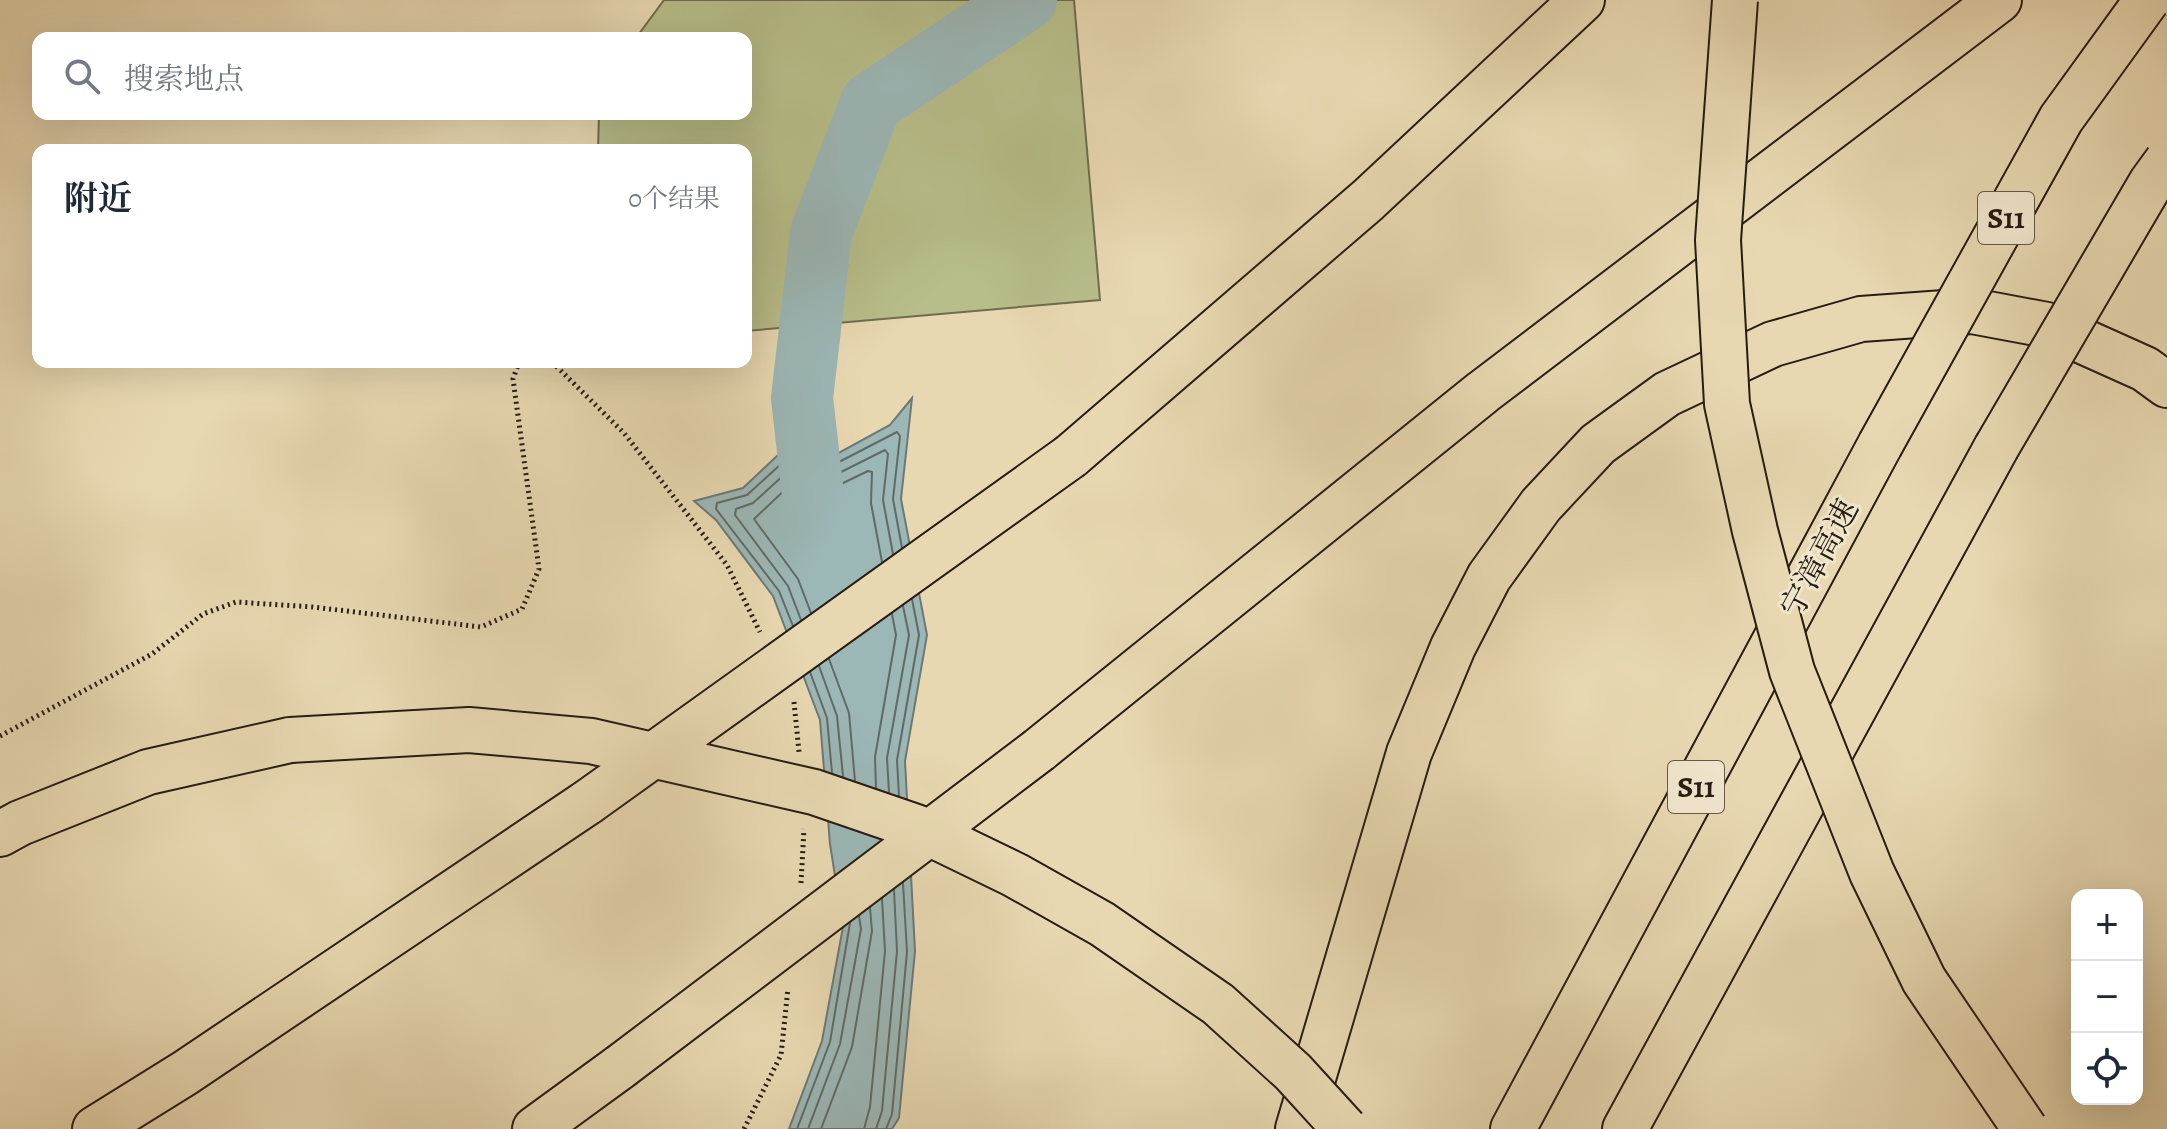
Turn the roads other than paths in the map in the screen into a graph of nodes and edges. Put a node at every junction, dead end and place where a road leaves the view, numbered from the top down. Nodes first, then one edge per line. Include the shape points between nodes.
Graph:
1 (1582, 0) edge
2 (1735, 0) edge
3 (1999, 0) edge
4 (2147, 0) edge
5 (2167, 161) edge
6 (2167, 385) edge
7 (0, 834) edge
8 (95, 1129) edge
9 (535, 1129) edge
10 (1298, 1129) edge
11 (1345, 1129) edge
12 (1513, 1129) edge
13 (1625, 1129) edge
14 (2025, 1129) edge

1 - 8 highway, bridge via 1368,200 1071,456 588,802
2 - 14 highway, bridge via 1718,240 1727,404 1755,531 1792,671 1872,873 1924,980
3 - 9 highway, bridge via 1483,392 1039,750
4 - 12 highway, 宁漳高速 / S11, bridge via 2061,119
5 - 13 highway, bridge via 1996,448
6 - 10 highway via 2145,369 2047,325 1972,311 1861,319 1773,344 1667,394 1598,444 1541,505 1489,577 1453,647 1409,753
7 - 11 highway, bridge via 148,772 290,740 469,730 591,741 814,792 916,827 1015,875 1102,924 1218,1004 1293,1072

